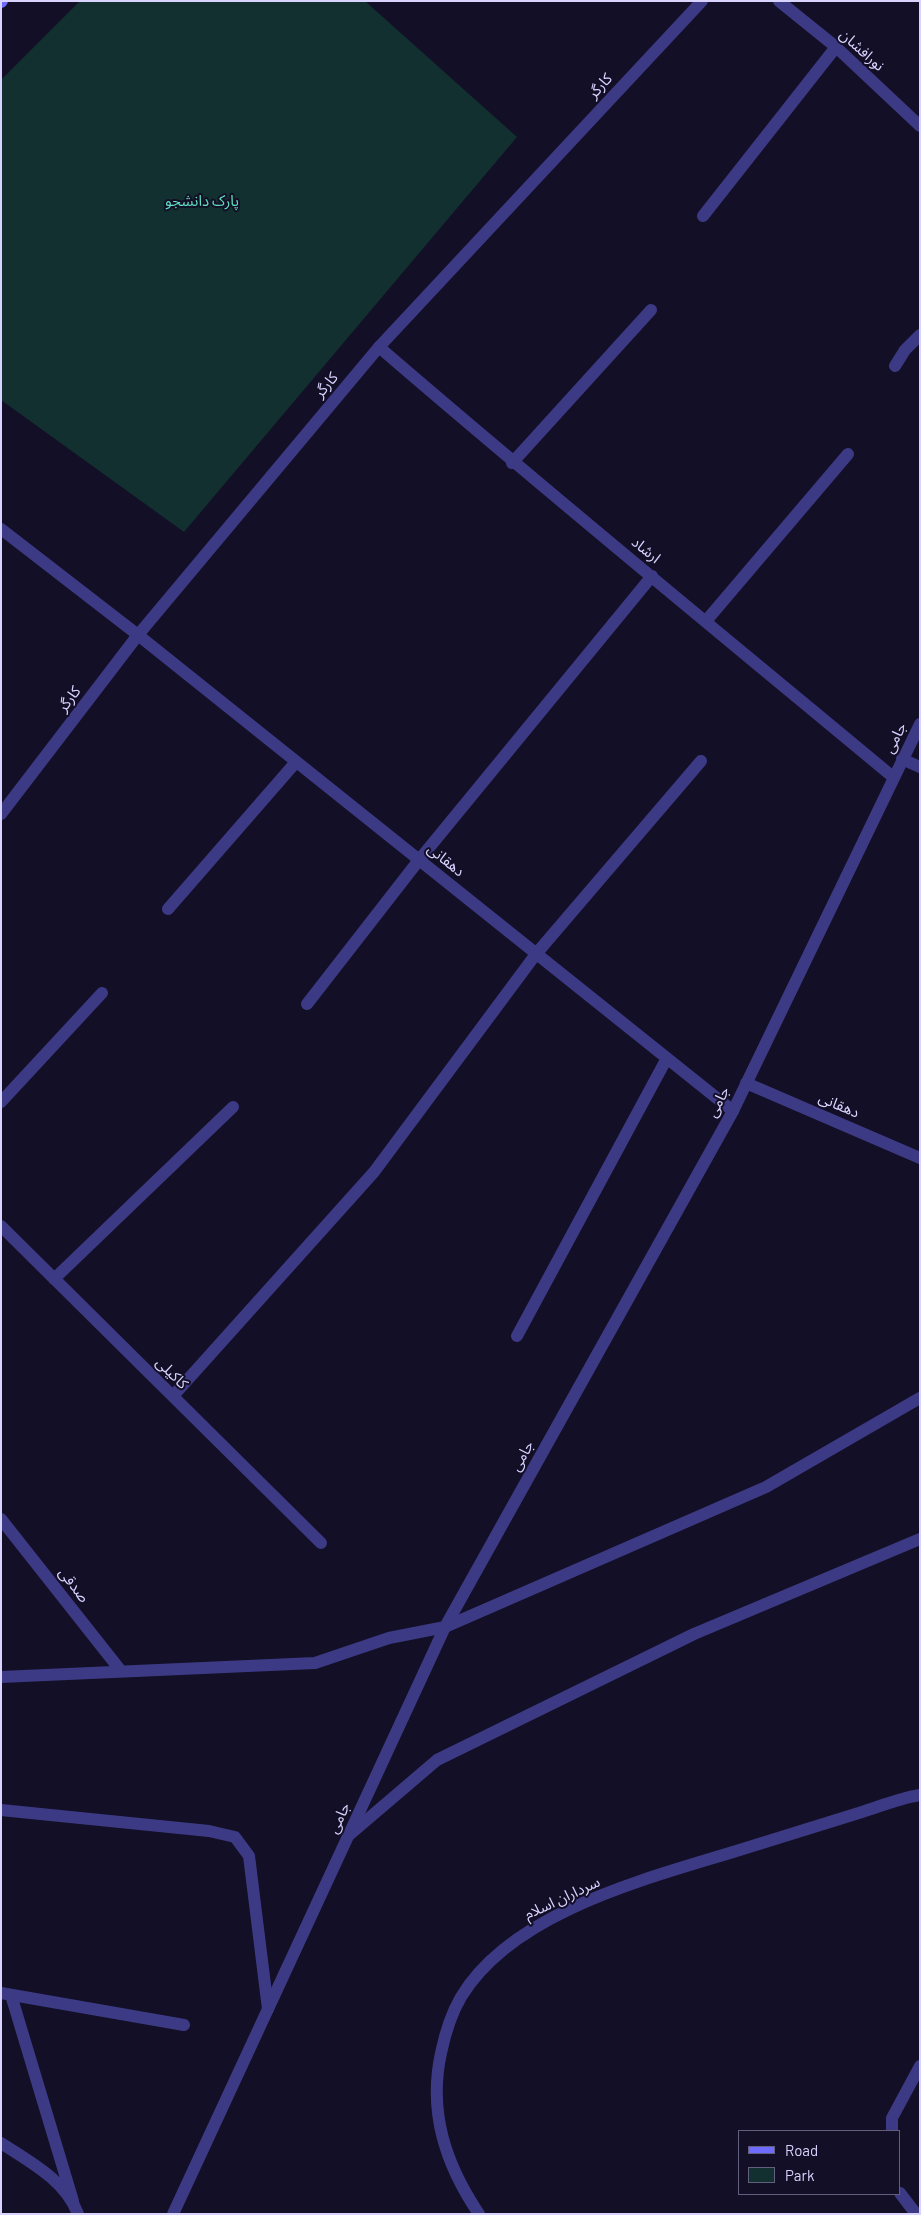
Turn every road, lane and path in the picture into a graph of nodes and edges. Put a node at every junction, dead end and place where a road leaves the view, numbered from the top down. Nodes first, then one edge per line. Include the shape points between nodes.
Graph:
1 (702, 1) edge
2 (780, 1) edge
3 (836, 47) junction
4 (920, 126) edge
5 (703, 216) dead end
6 (651, 310) dead end
7 (920, 335) edge
8 (379, 347) junction
9 (895, 366) dead end
10 (848, 454) dead end
11 (512, 463) junction
12 (1, 529) edge
13 (652, 576) junction
14 (706, 621) junction
15 (138, 635) junction
16 (920, 724) edge
17 (902, 759) junction
18 (701, 761) dead end
19 (296, 762) junction
20 (920, 767) edge
21 (893, 777) junction
22 (1, 814) edge
23 (419, 860) junction
24 (168, 909) dead end
25 (536, 954) junction
26 (102, 993) dead end
27 (307, 1004) dead end
28 (667, 1058) junction
29 (746, 1083) junction
30 (1, 1102) edge
31 (233, 1107) dead end
32 (733, 1111) junction
33 (920, 1158) edge
34 (1, 1226) edge
35 (54, 1279) junction
36 (517, 1336) dead end
37 (173, 1396) junction
38 (920, 1398) edge
39 (1, 1519) edge
40 (920, 1539) edge
41 (321, 1543) dead end
42 (445, 1627) junction
43 (121, 1671) junction
44 (1, 1677) edge
45 (920, 1795) edge
46 (1, 1810) edge
47 (348, 1836) junction
48 (6, 1994) edge
49 (268, 2008) junction
50 (184, 2025) dead end
51 (920, 2066) edge
52 (892, 2130) edge
53 (1, 2143) edge
54 (901, 2194) edge
55 (73, 2201) junction
56 (78, 2214) edge
57 (173, 2214) edge
58 (478, 2214) edge
59 (916, 2214) edge

1 - 8 street, کارگر
2 - 3 street, نورافشان
3 - 4 street, نورافشان
3 - 5 street
6 - 11 street
7 - 9 street
8 - 11 street, ارشاد
8 - 15 street, کارگر
10 - 14 street
11 - 13 street, ارشاد
12 - 15 street, دهقانی
13 - 14 street, ارشاد
13 - 23 street
14 - 21 street, ارشاد
15 - 19 street, دهقانی
15 - 22 street, کارگر
16 - 17 street, جامی
17 - 20 street
17 - 21 street, جامی
18 - 25 street
19 - 23 street, دهقانی
19 - 24 street
21 - 29 street, جامی
23 - 25 street, دهقانی
23 - 27 street
25 - 28 street, دهقانی
25 - 37 street via 374,1172
26 - 30 street
28 - 32 street, دهقانی
28 - 36 street
29 - 32 street, جامی
29 - 33 street, دهقانی
31 - 35 street
32 - 42 street, جامی
34 - 35 street, کاکیلی
35 - 37 street, کاکیلی
37 - 41 street, کاکیلی
38 - 42 street via 766,1487
39 - 43 street, صدقی
40 - 47 street via 694,1634 437,1760
42 - 43 street via 389,1638 315,1663
42 - 47 street, جامی
43 - 44 street
45 - 58 street, سرداران اسلام via 639,1882 552,1918 520,1936 484,1968 461,1997 445,2032 436,2106 442,2138 459,2185
46 - 49 street via 209,1831 235,1837 249,1856
47 - 49 street, جامی
48 - 50 street
48 - 55 street
49 - 57 street, جامی
51 - 52 street via 892,2118
53 - 55 street via 50,2175
54 - 59 street
55 - 56 street

